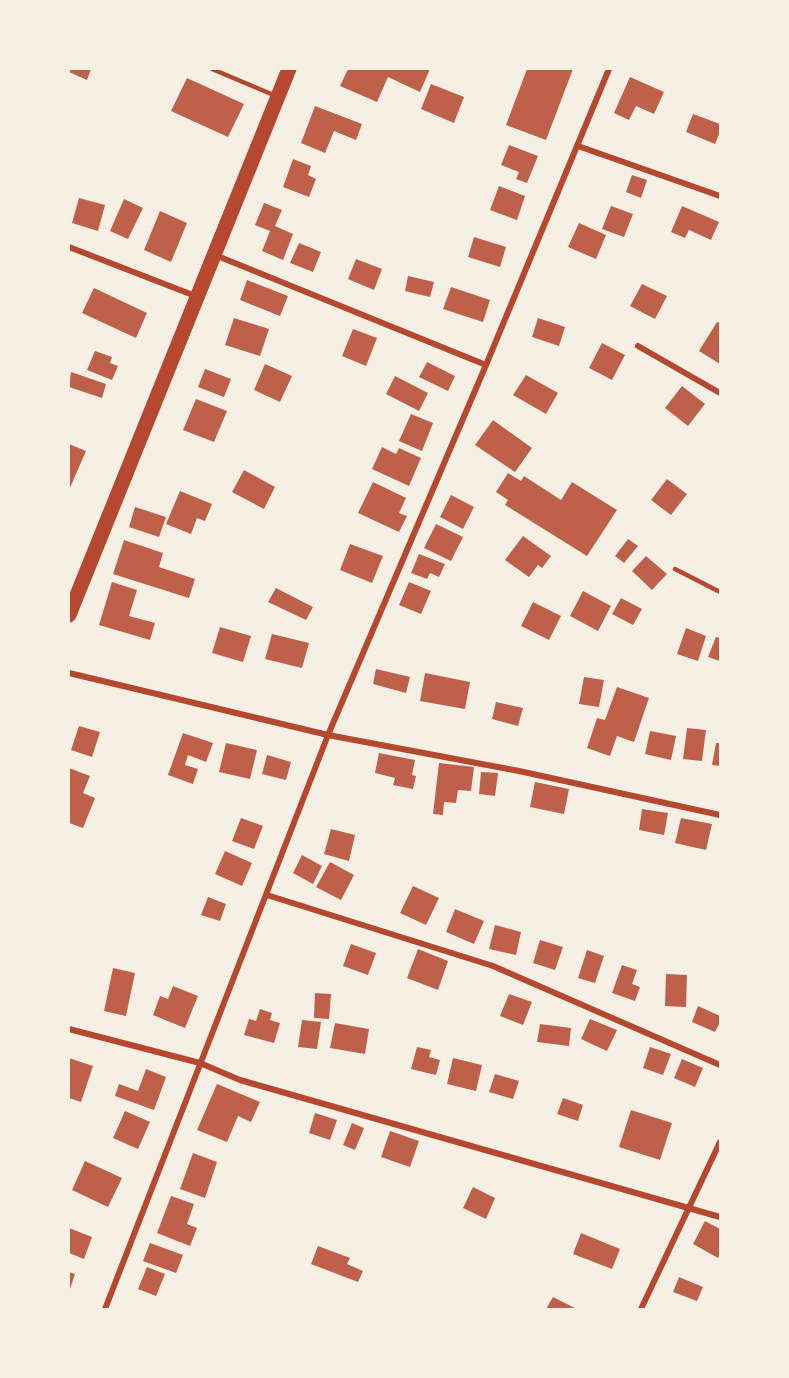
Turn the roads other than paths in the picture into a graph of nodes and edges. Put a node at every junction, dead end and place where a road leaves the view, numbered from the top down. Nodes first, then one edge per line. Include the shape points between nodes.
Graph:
1 (212, 69) edge
2 (289, 69) edge
3 (609, 69) edge
4 (279, 98) junction
5 (578, 146) junction
6 (720, 196) edge
7 (69, 247) edge
8 (215, 255) junction
9 (198, 297) junction
10 (638, 346) dead end
11 (486, 365) junction
12 (720, 393) edge
13 (675, 569) dead end
14 (720, 592) edge
15 (69, 615) edge
16 (69, 673) edge
17 (328, 735) junction
18 (720, 815) edge
19 (267, 895) junction
20 (69, 1029) edge
21 (200, 1063) junction
22 (720, 1065) edge
23 (720, 1142) edge
24 (689, 1209) junction
25 (720, 1217) edge
26 (105, 1309) edge
27 (641, 1309) edge

1 - 4 lane
2 - 4 main road
3 - 5 street
4 - 8 main road
5 - 6 street
5 - 11 street
7 - 9 street
8 - 9 main road
8 - 11 street
9 - 15 main road
10 - 12 street
11 - 17 street
13 - 14 lane
16 - 17 street
17 - 18 street
17 - 19 street
19 - 21 street
19 - 22 street via 493,966
20 - 21 street
21 - 24 street via 240,1080
21 - 26 street
23 - 24 street
24 - 25 street
24 - 27 street

